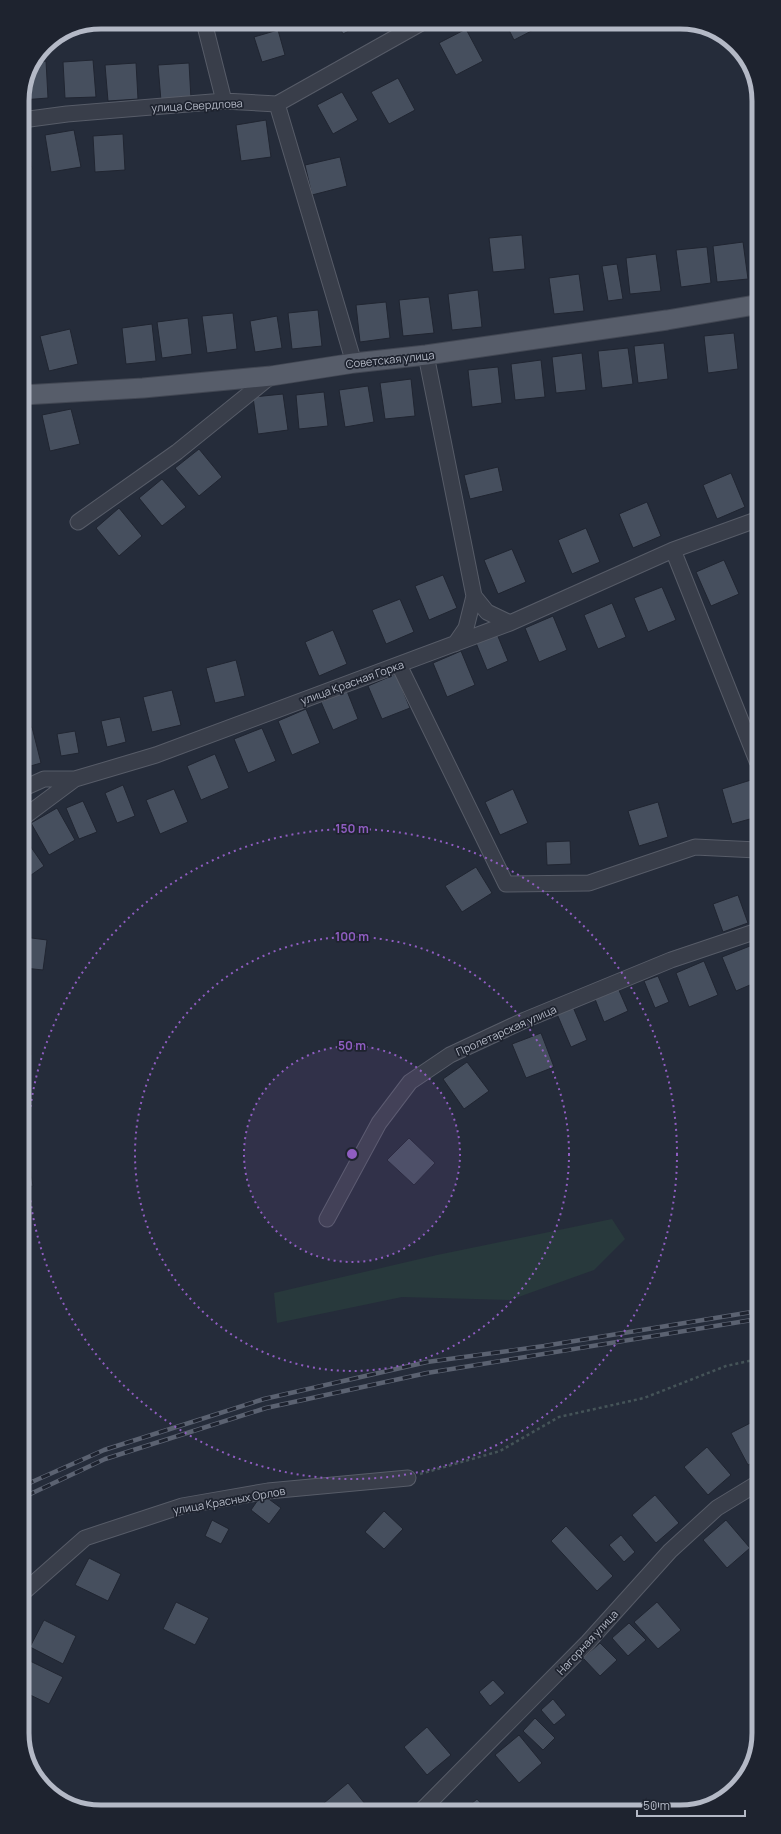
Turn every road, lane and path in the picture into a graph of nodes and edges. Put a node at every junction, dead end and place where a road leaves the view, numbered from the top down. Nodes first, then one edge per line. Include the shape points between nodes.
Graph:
1 (206, 29) edge
2 (411, 29) edge
3 (224, 101) junction
4 (277, 104) junction
5 (29, 119) edge
6 (752, 306) edge
7 (426, 356) junction
8 (354, 363) junction
9 (271, 376) junction
10 (29, 395) edge
11 (752, 521) edge
12 (78, 522) dead end
13 (673, 550) junction
14 (474, 596) junction
15 (510, 623) junction
16 (455, 644) junction
17 (399, 665) junction
18 (752, 748) edge
19 (75, 780) junction
20 (29, 786) edge
21 (29, 813) edge
22 (752, 850) edge
23 (752, 933) edge
24 (327, 1219) dead end
25 (752, 1360) edge
26 (408, 1478) joint
27 (752, 1487) edge
28 (29, 1587) edge
29 (427, 1805) edge

1 - 3 street
2 - 4 street
3 - 4 street, улица Свердлова
3 - 5 street, улица Свердлова
4 - 8 street
6 - 7 main road, Советская улица
7 - 8 main road, Советская улица
7 - 14 street
8 - 9 main road, Советская улица
9 - 10 main road, Советская улица via 143,388
9 - 12 street via 177,452
11 - 13 street
13 - 15 street, улица Красная Горка
13 - 18 street
14 - 15 street via 487,612
14 - 16 street via 466,628
15 - 16 street, улица Красная Горка
16 - 17 street, улица Красная Горка
17 - 19 street, улица Красная Горка via 156,756
17 - 22 street via 506,884 589,883 695,846
19 - 20 street, улица Красная Горка via 44,779
19 - 21 street
23 - 24 street, Пролетарская улица via 671,960 450,1054 410,1082 379,1123
25 - 26 path via 726,1366 644,1398 559,1417 500,1452
26 - 28 street, улица Красных Орлов via 268,1491 182,1506 85,1538
27 - 29 street, Нагорная улица via 717,1508 670,1550 588,1642

